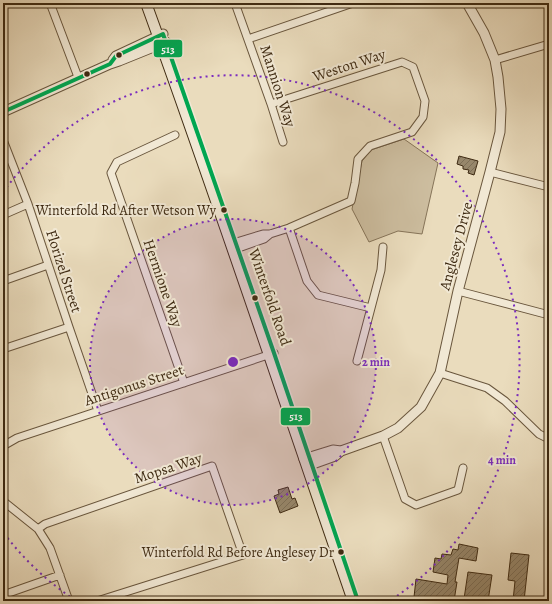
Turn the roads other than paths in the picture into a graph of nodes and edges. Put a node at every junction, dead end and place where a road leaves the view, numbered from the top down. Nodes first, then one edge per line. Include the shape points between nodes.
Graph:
1 (50, 3) edge
2 (146, 3) edge
3 (152, 3) edge
4 (236, 3) edge
5 (353, 3) edge
6 (467, 3) edge
7 (162, 39) junction
8 (248, 39) junction
9 (549, 44) edge
10 (495, 60) junction
11 (78, 77) junction
12 (271, 104) junction
13 (3, 112) edge
14 (174, 136) dead end
15 (3, 140) edge
16 (283, 142) dead end
17 (490, 172) junction
18 (549, 187) edge
19 (28, 204) junction
20 (3, 215) edge
21 (289, 228) junction
22 (234, 246) junction
23 (383, 247) dead end
24 (48, 265) junction
25 (3, 281) edge
26 (458, 291) junction
27 (371, 308) junction
28 (549, 315) edge
29 (69, 327) junction
30 (3, 349) edge
31 (272, 354) junction
32 (357, 361) dead end
33 (440, 373) junction
34 (184, 383) junction
35 (98, 411) junction
36 (383, 436) junction
37 (549, 439) edge
38 (3, 446) edge
39 (308, 462) junction
40 (463, 468) dead end
41 (3, 501) edge
42 (38, 529) junction
43 (60, 575) junction
44 (3, 595) edge
45 (69, 601) edge
46 (97, 601) edge
47 (353, 601) edge
48 (358, 601) edge

1 - 11 street
2 - 7 main road, Winterfold Road
3 - 7 main road, Winterfold Road
4 - 8 street, Mannion Way
5 - 8 street, Mannion Way
6 - 10 street, Anglesey Drive via 484,33
7 - 11 street via 119,62
7 - 22 main road, Winterfold Road
8 - 12 street, Mannion Way
9 - 10 street
10 - 17 street, Anglesey Drive via 501,109 500,132
11 - 13 street
12 - 16 street, Mannion Way
12 - 21 street, Weston Way via 402,62 414,67 425,101 423,117 412,132 370,146 358,159 350,201
14 - 34 street, Hermione Way via 117,162 111,173
15 - 19 street, Florizel Street
17 - 18 street
17 - 26 street, Anglesey Drive
19 - 20 street
19 - 24 street, Florizel Street
21 - 22 street, Weston Way via 263,234
21 - 27 street via 306,281 318,295
22 - 31 main road, Winterfold Road
23 - 27 street via 381,270
24 - 25 street
24 - 29 street, Florizel Street
26 - 28 street
26 - 33 street, Anglesey Drive
27 - 32 street
29 - 30 street
29 - 35 street, Florizel Street
31 - 34 street, Antigonus Street
31 - 39 main road, Winterfold Road
33 - 36 street, Anglesey Drive via 422,407 398,428
33 - 37 street via 487,388 505,401 539,434
34 - 35 street, Antigonus Street
35 - 38 street, Antigonus Street via 17,438
36 - 39 street, Anglesey Drive via 341,451 333,450
36 - 40 street via 405,499 416,505 458,490
39 - 47 main road, Winterfold Road
39 - 48 main road, Winterfold Road
41 - 42 street
42 - 43 street via 50,548
42 - 46 street, Mopsa Way via 45,524 212,466 243,555
43 - 44 street
43 - 45 street

